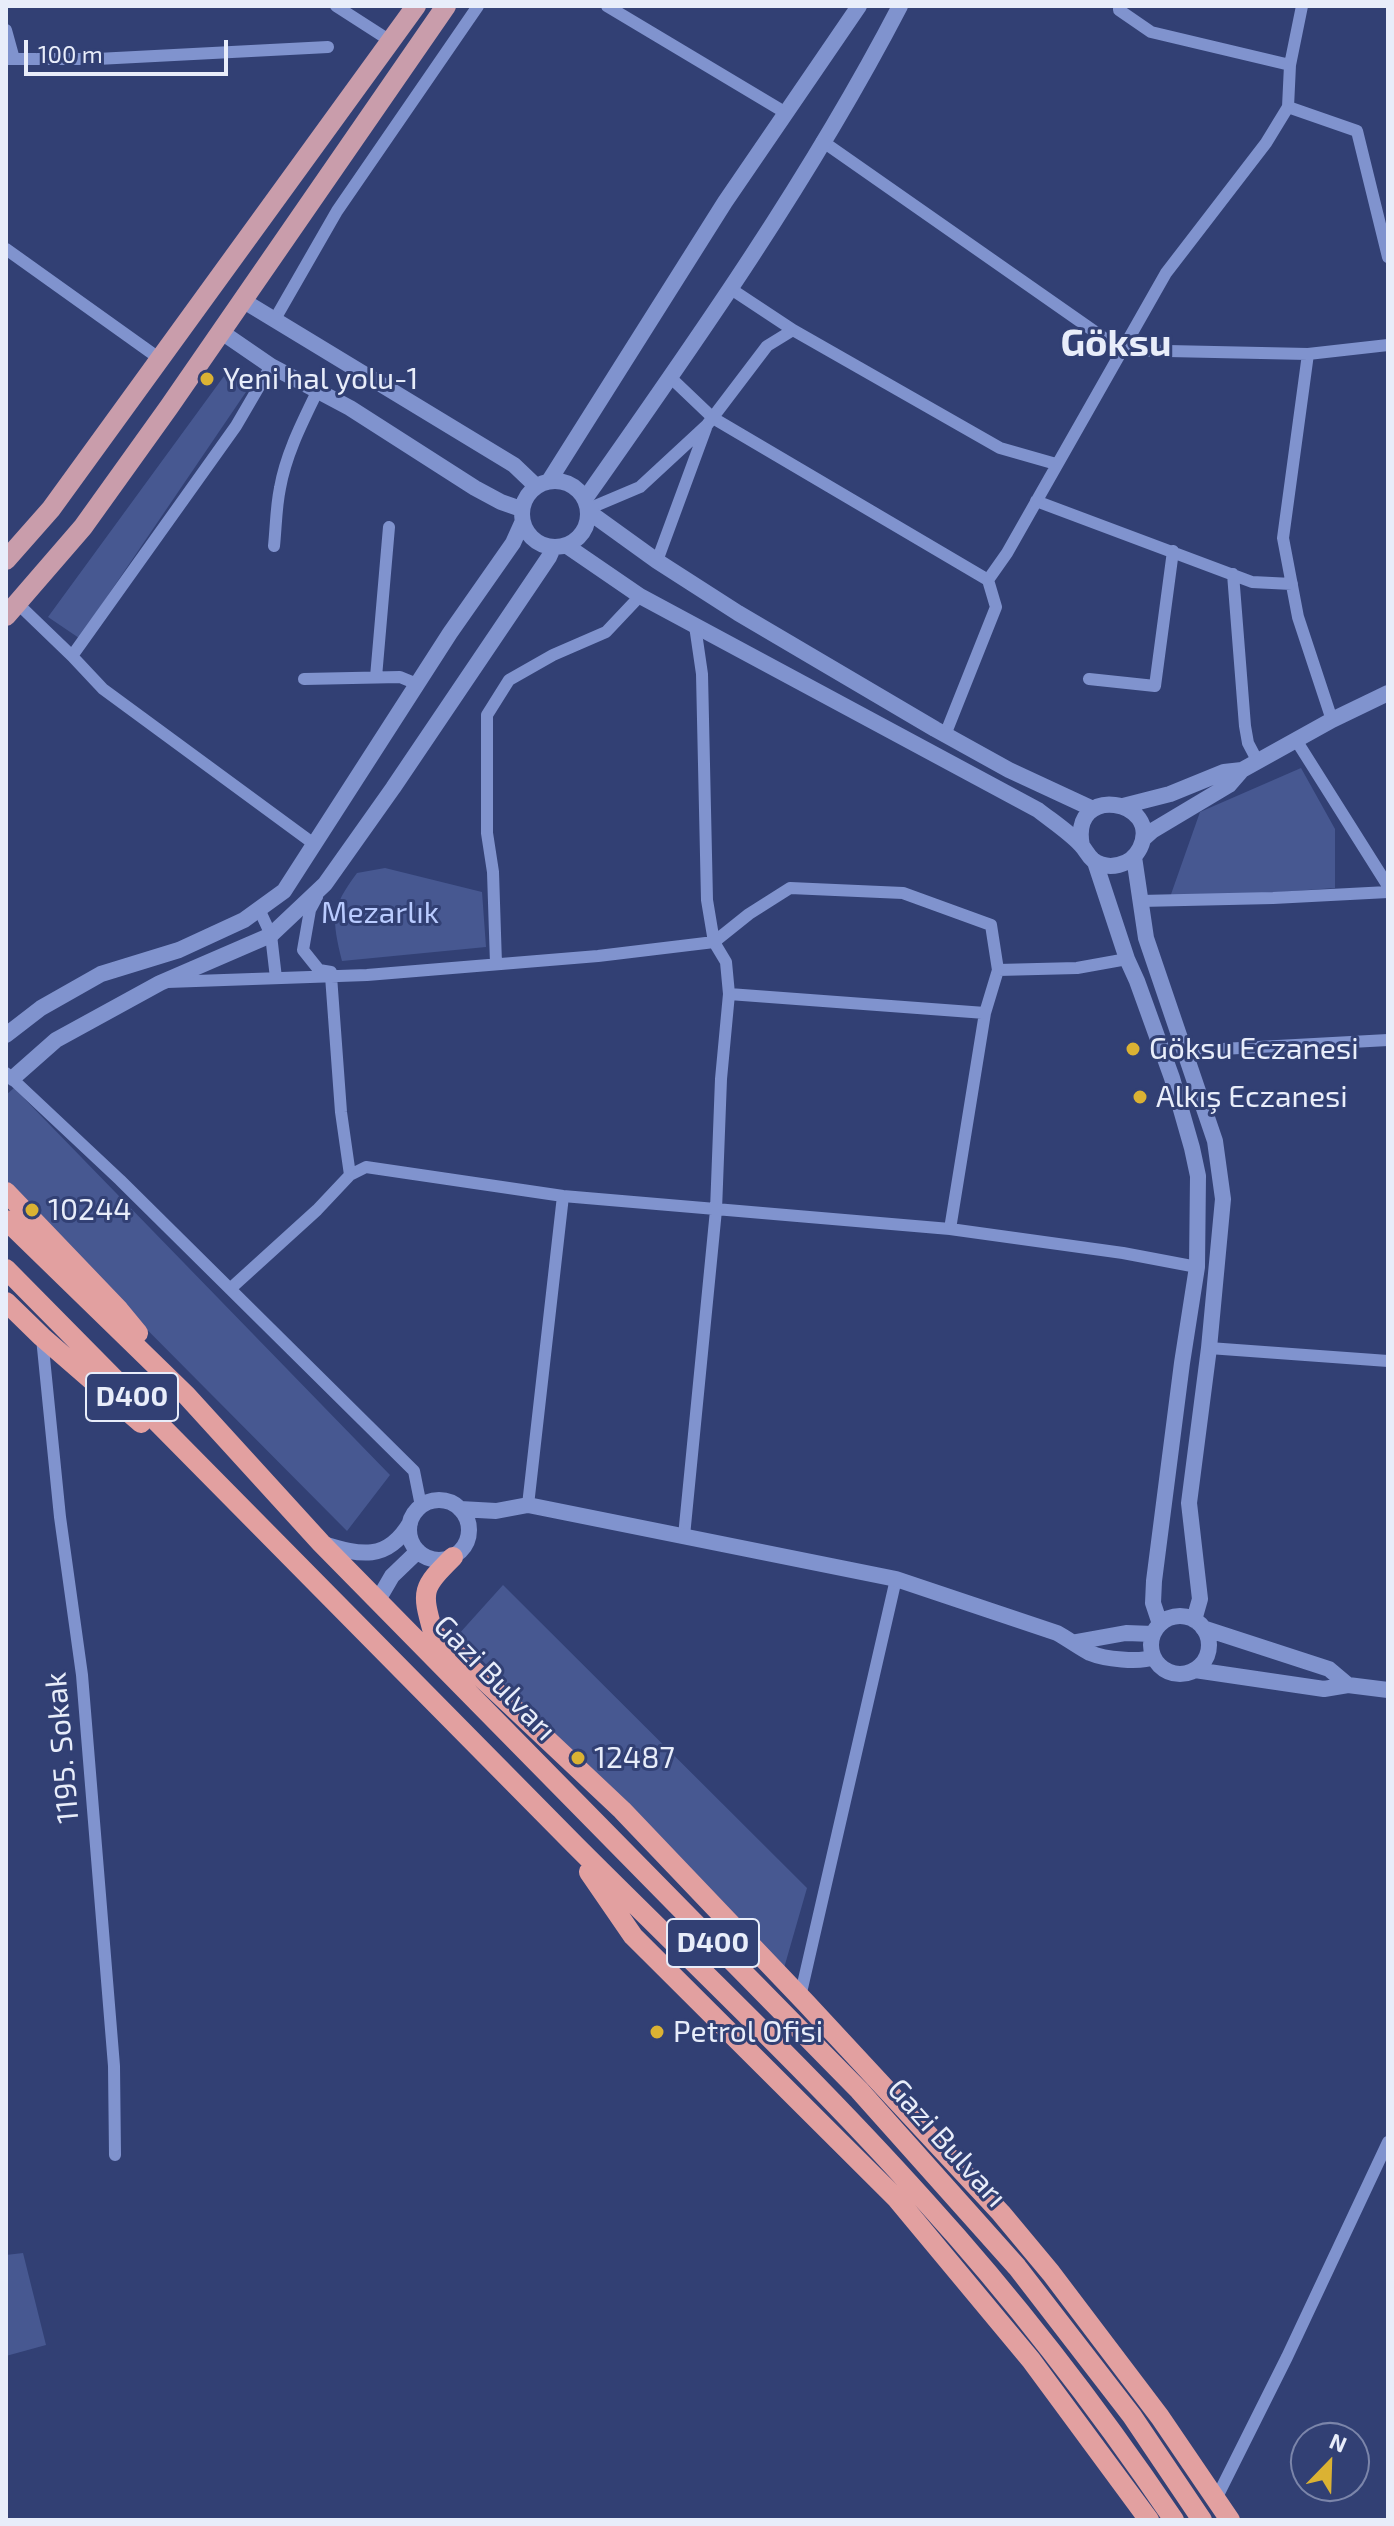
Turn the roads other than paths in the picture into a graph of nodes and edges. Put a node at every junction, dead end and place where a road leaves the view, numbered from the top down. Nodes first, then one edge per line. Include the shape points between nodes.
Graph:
1 (416, 6) edge
2 (446, 6) edge
3 (478, 6) edge
4 (607, 6) edge
5 (859, 6) edge
6 (900, 6) edge
7 (1302, 6) edge
8 (341, 7) edge
9 (1117, 7) edge
10 (6, 30) edge
11 (392, 42) junction
12 (328, 47) dead end
13 (10, 59) edge
14 (1290, 65) junction
15 (1288, 107) junction
16 (786, 113) junction
17 (822, 141) junction
18 (6, 249) edge
19 (1388, 257) edge
20 (731, 289) junction
21 (242, 300) junction
22 (275, 319) junction
23 (793, 330) junction
24 (220, 331) junction
25 (1388, 345) edge
26 (1121, 350) junction
27 (1308, 354) junction
28 (160, 359) junction
29 (271, 366) junction
30 (670, 377) junction
31 (317, 392) junction
32 (710, 421) junction
33 (1056, 464) junction
34 (543, 483) junction
35 (1036, 501) junction
36 (587, 507) junction
37 (521, 516) junction
38 (389, 527) dead end
39 (274, 546) dead end
40 (560, 547) junction
41 (1173, 551) junction
42 (6, 560) edge
43 (657, 561) junction
44 (1233, 574) junction
45 (988, 580) junction
46 (1292, 584) junction
47 (640, 596) junction
48 (12, 610) edge
49 (695, 626) junction
50 (72, 656) junction
51 (376, 677) junction
52 (304, 679) dead end
53 (1089, 679) dead end
54 (417, 684) junction
55 (1388, 693) edge
56 (1332, 720) junction
57 (945, 735) junction
58 (1296, 740) junction
59 (1250, 766) junction
60 (1123, 806) junction
61 (1093, 809) junction
62 (1143, 839) junction
63 (314, 844) junction
64 (1082, 846) junction
65 (1134, 857) junction
66 (1095, 862) junction
67 (325, 884) junction
68 (1388, 889) edge
69 (1140, 901) junction
70 (259, 909) junction
71 (271, 935) junction
72 (714, 942) junction
73 (1127, 959) junction
74 (496, 964) junction
75 (998, 970) junction
76 (331, 976) junction
77 (350, 976) junction
78 (276, 978) junction
79 (160, 983) junction
80 (729, 994) junction
81 (985, 1013) junction
82 (6, 1035) edge
83 (1388, 1040) edge
84 (1185, 1051) junction
85 (9, 1076) edge
86 (350, 1175) junction
87 (6, 1192) edge
88 (563, 1196) junction
89 (716, 1210) junction
90 (6, 1220) edge
91 (950, 1229) junction
92 (1197, 1267) junction
93 (6, 1269) edge
94 (230, 1289) junction
95 (6, 1302) edge
96 (42, 1337) junction
97 (1209, 1348) junction
98 (1388, 1361) edge
99 (187, 1396) junction
100 (528, 1505) junction
101 (421, 1506) junction
102 (460, 1509) junction
103 (496, 1511) junction
104 (410, 1523) junction
105 (258, 1526) junction
106 (684, 1536) junction
107 (321, 1543) junction
108 (459, 1550) junction
109 (418, 1551) junction
110 (896, 1579) junction
111 (378, 1600) junction
112 (1199, 1624) junction
113 (1157, 1629) junction
114 (1076, 1642) junction
115 (1153, 1657) junction
116 (1195, 1670) junction
117 (1348, 1685) junction
118 (1388, 1690) edge
119 (562, 1832) junction
120 (800, 1997) junction
121 (1388, 2142) edge
122 (115, 2155) dead end
123 (1216, 2499) junction
124 (1149, 2520) edge
125 (1174, 2520) edge
126 (1202, 2520) edge
127 (1230, 2520) edge

1 - 11 main road
2 - 21 main road
3 - 22 street via 337,211
4 - 16 street
5 - 16 street
6 - 17 street
7 - 14 street
8 - 11 street
9 - 14 street via 1151,32
10 - 13 street
11 - 28 main road
12 - 13 street
14 - 15 street
15 - 19 street via 1357,131
15 - 26 street via 1166,273
16 - 34 street
17 - 20 street
17 - 26 street
18 - 28 street
20 - 23 street
20 - 30 street
21 - 22 street
21 - 24 main road
22 - 34 street
23 - 32 street via 767,346
23 - 33 street via 1000,448
24 - 29 street
24 - 48 main road via 91,515
25 - 27 street
26 - 27 street
26 - 33 street
27 - 46 street via 1283,538
28 - 42 main road via 51,509
29 - 31 street
29 - 50 street via 236,426
30 - 32 street
30 - 36 street
31 - 37 street
31 - 39 street via 282,475
32 - 36 street via 640,487
32 - 43 street
32 - 45 street
33 - 35 street
34 - 36 street via 576,488
34 - 37 street via 526,496
35 - 41 street
35 - 45 street
36 - 40 street via 587,526 579,538
36 - 43 street
37 - 40 street via 528,535 539,544
37 - 54 street via 513,543
38 - 51 street
40 - 47 street
40 - 67 street
41 - 44 street
41 - 53 street via 1155,686
43 - 57 street
44 - 46 street via 1252,582
44 - 59 street
45 - 57 street via 996,607
46 - 56 street
47 - 49 street
47 - 74 street via 606,632 509,680 487,715 487,833
48 - 50 street
49 - 64 street via 1038,810
49 - 72 street via 702,674 707,900
50 - 63 street via 103,689
51 - 52 street
51 - 54 street via 400,677
54 - 63 street
55 - 56 street
56 - 58 street
57 - 61 street
58 - 59 street
58 - 68 street
59 - 60 street
59 - 62 street
60 - 61 street
60 - 62 street via 1139,819
61 - 64 street via 1081,826
62 - 65 street
63 - 70 street via 284,891
64 - 66 street
65 - 66 street via 1115,866
65 - 69 street
66 - 73 street
67 - 71 street
67 - 77 street via 310,910 303,950 319,970
68 - 69 street
69 - 84 street via 1146,938
70 - 71 street
70 - 82 street via 179,950 101,974
71 - 78 street
71 - 79 street
72 - 74 street
72 - 75 street via 790,888 903,893 991,925
72 - 80 street via 726,962
73 - 75 street via 1077,968
73 - 92 street via 1192,1148 1198,1176
74 - 77 street
75 - 81 street
76 - 77 street
76 - 78 street
76 - 86 street
78 - 79 street
79 - 85 street via 56,1040
80 - 81 street
80 - 89 street
81 - 91 street
83 - 84 street
84 - 97 street via 1215,1141 1223,1199
85 - 94 street
86 - 88 street via 366,1167
86 - 94 street
87 - 99 highway via 119,1310
88 - 89 street
88 - 100 street
89 - 91 street
89 - 106 street
90 - 99 highway, Gazi Bulvarı / D400
91 - 92 street
92 - 113 street via 1154,1581
93 - 105 highway, Gazi Bulvarı / D400
94 - 101 street via 414,1471
95 - 96 highway
96 - 105 highway
96 - 122 street, 1195. Sokak via 82,1675 114,2066
97 - 98 street
97 - 112 street via 1189,1503
99 - 107 highway, Gazi Bulvarı / D400
100 - 103 street
100 - 106 street
101 - 102 street via 441,1500
101 - 104 street
102 - 103 street
102 - 108 street via 468,1526
103 - 108 street
104 - 107 street via 400,1539 375,1552 355,1553
104 - 109 street
105 - 119 highway, Gazi Bulvarı / D400
106 - 110 street
107 - 111 highway, Gazi Bulvarı / D400
108 - 109 street via 434,1560
108 - 120 highway via 428,1582 424,1602 433,1632 622,1810
109 - 111 street via 392,1576
110 - 114 street
110 - 120 street
111 - 126 highway, Gazi Bulvarı / D400 via 870,2102 1017,2267 1132,2416
112 - 113 street via 1183,1616
112 - 116 street via 1209,1639 1209,1651
112 - 117 street via 1329,1669
113 - 114 street
113 - 115 street
114 - 115 street via 1090,1653 1145,1661
115 - 116 street via 1171,1673
116 - 117 street via 1324,1689
117 - 118 street
119 - 124 highway via 633,1936 897,2199 1031,2360
119 - 125 highway, Gazi Bulvarı / D400 via 925,2200 1116,2434
120 - 123 highway via 1051,2273
121 - 123 street
123 - 127 highway

